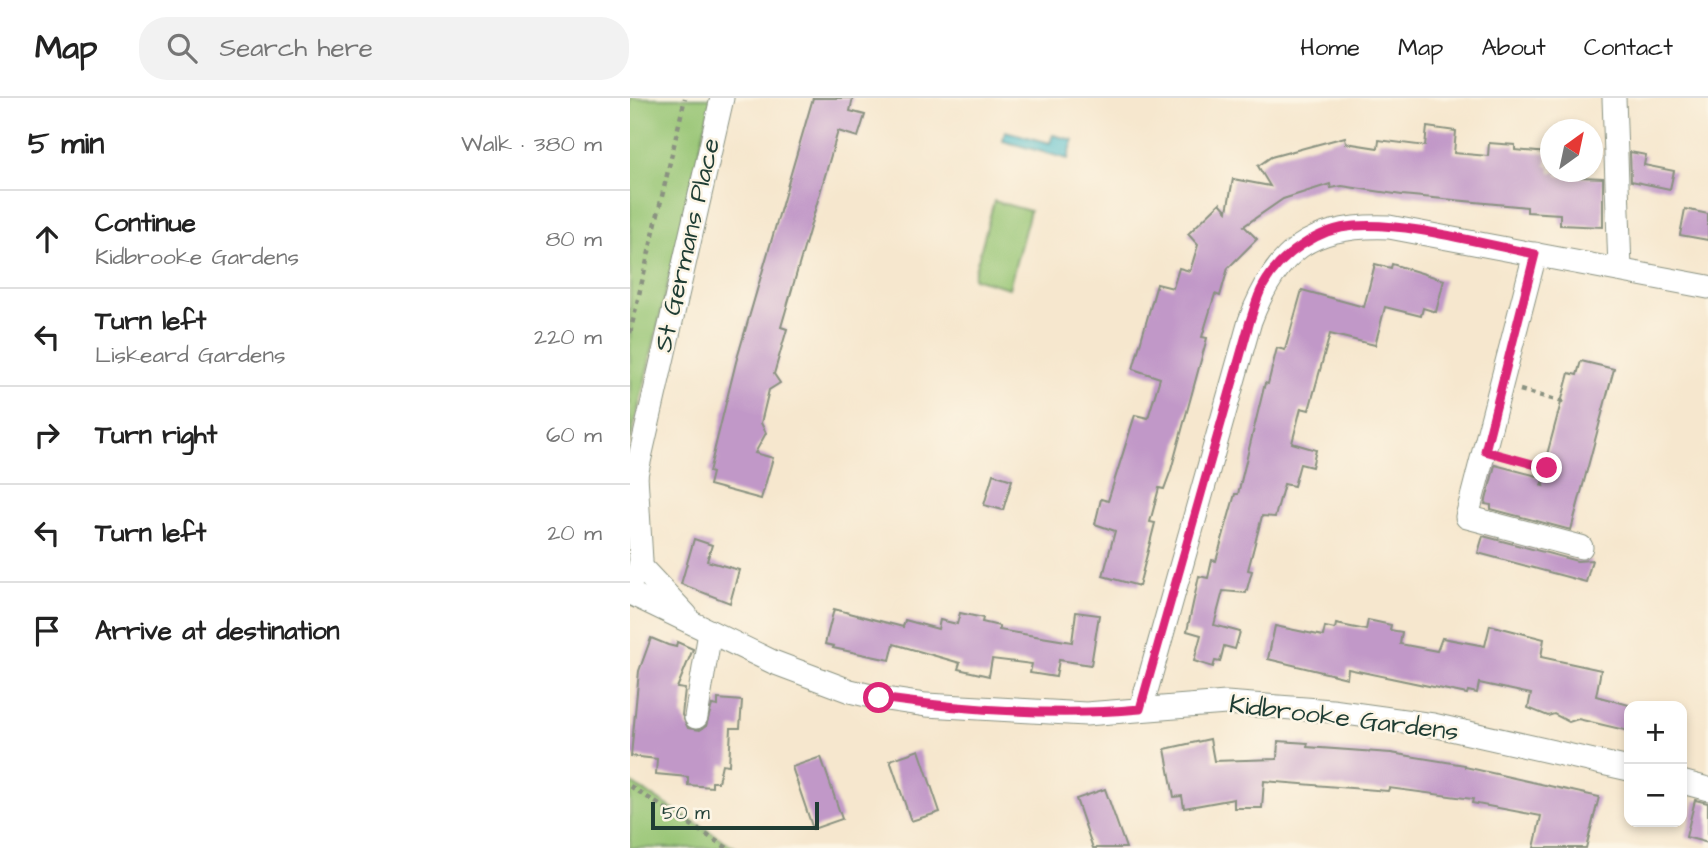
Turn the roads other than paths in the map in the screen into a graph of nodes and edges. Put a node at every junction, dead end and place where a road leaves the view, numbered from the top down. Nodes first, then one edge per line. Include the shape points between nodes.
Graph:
1 (722, 98) edge
2 (1615, 98) edge
3 (1535, 254) junction
4 (1620, 269) junction
5 (1708, 287) edge
6 (633, 482) edge
7 (1580, 547) dead end
8 (635, 560) edge
9 (630, 593) edge
10 (701, 627) junction
11 (1140, 709) junction
12 (696, 717) dead end
13 (1624, 768) edge
14 (1687, 783) edge
15 (1708, 789) edge

1 - 6 street, St Germans Place
2 - 4 street
3 - 4 street
3 - 7 street via 1468,517
3 - 11 street via 1389,227 1352,226 1318,236 1287,255 1263,286 1250,321
4 - 5 street
6 - 8 street, St Germans Place
8 - 10 street
9 - 10 street, Kidbrooke Gardens
10 - 11 street, Kidbrooke Gardens via 773,662 879,698 1035,712
10 - 12 street
11 - 13 street, Kidbrooke Gardens via 1226,703 1332,711 1433,725
14 - 15 street

